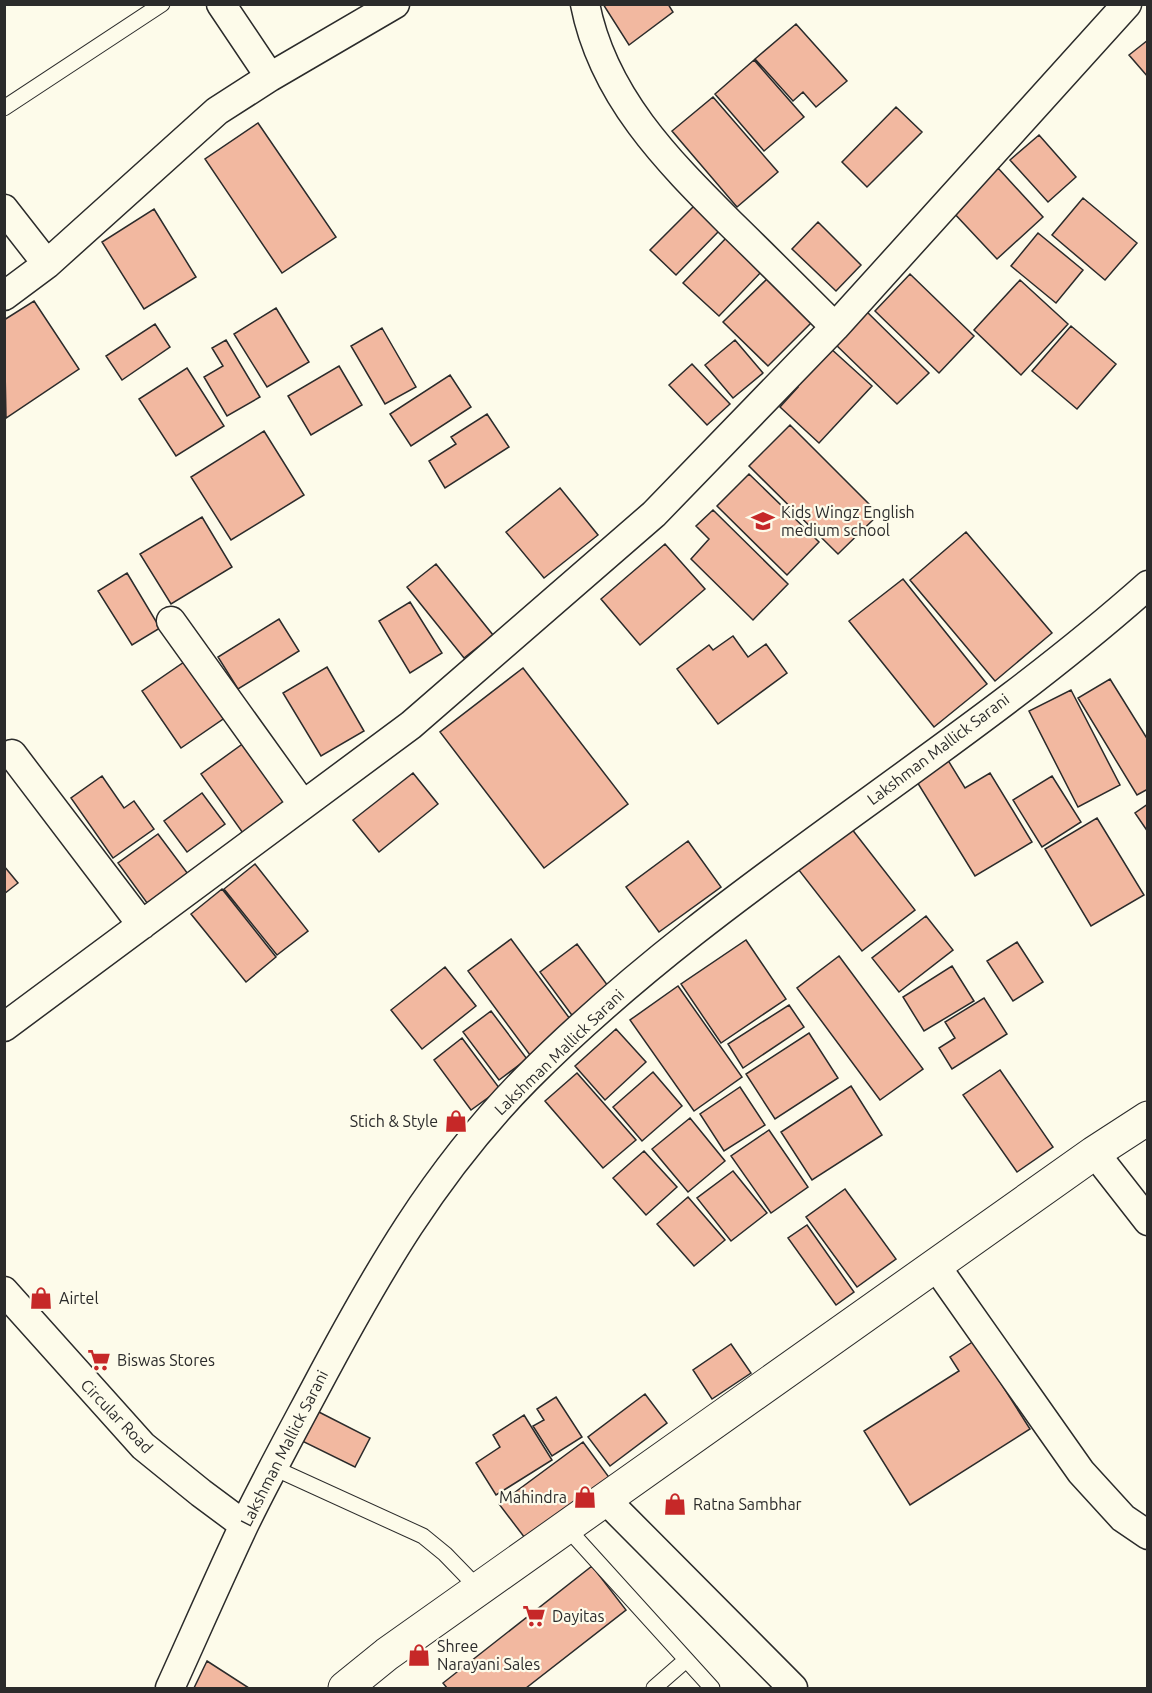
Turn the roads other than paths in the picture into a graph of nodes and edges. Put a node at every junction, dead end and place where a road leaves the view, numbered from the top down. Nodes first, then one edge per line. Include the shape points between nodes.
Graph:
1 (162, 4) edge
2 (221, 4) edge
3 (395, 4) edge
4 (585, 4) edge
5 (1127, 4) edge
6 (270, 77) junction
7 (4, 108) edge
8 (4, 209) edge
9 (47, 264) junction
10 (4, 296) edge
11 (835, 327) junction
12 (1148, 585) edge
13 (171, 621) dead end
14 (12, 754) dead end
15 (303, 805) junction
16 (142, 925) junction
17 (4, 1027) edge
18 (1148, 1118) edge
19 (1148, 1139) edge
20 (1100, 1159) junction
21 (1148, 1221) edge
22 (940, 1272) junction
23 (4, 1291) edge
24 (274, 1468) junction
25 (611, 1505) junction
26 (244, 1525) junction
27 (572, 1533) junction
28 (1148, 1535) edge
29 (479, 1589) junction
30 (686, 1660) junction
31 (170, 1689) edge
32 (345, 1689) edge
33 (372, 1689) edge
34 (654, 1689) edge
35 (712, 1689) edge
36 (793, 1689) edge

1 - 7 lane
2 - 6 street
3 - 6 street
4 - 11 street via 616,87 641,126 666,158
5 - 11 street
6 - 9 street via 217,111
8 - 9 street
9 - 10 street
11 - 15 street via 654,514 411,725
12 - 24 street, Lakshman Mallick Sarani via 970,727 730,902 609,999 525,1080 430,1191 370,1284
13 - 15 street
14 - 16 street
15 - 16 street
16 - 17 street
18 - 20 street
19 - 20 street
20 - 21 street
20 - 22 street
22 - 25 street
22 - 28 street via 1081,1472 1123,1518
23 - 26 street, Circular Road via 143,1446
24 - 26 street, Lakshman Mallick Sarani
24 - 29 lane via 423,1536
25 - 27 street
25 - 36 street
26 - 31 street, Lakshman Mallick Sarani
27 - 29 street
27 - 30 lane
27 - 33 street
29 - 32 street
30 - 34 lane
30 - 35 lane

